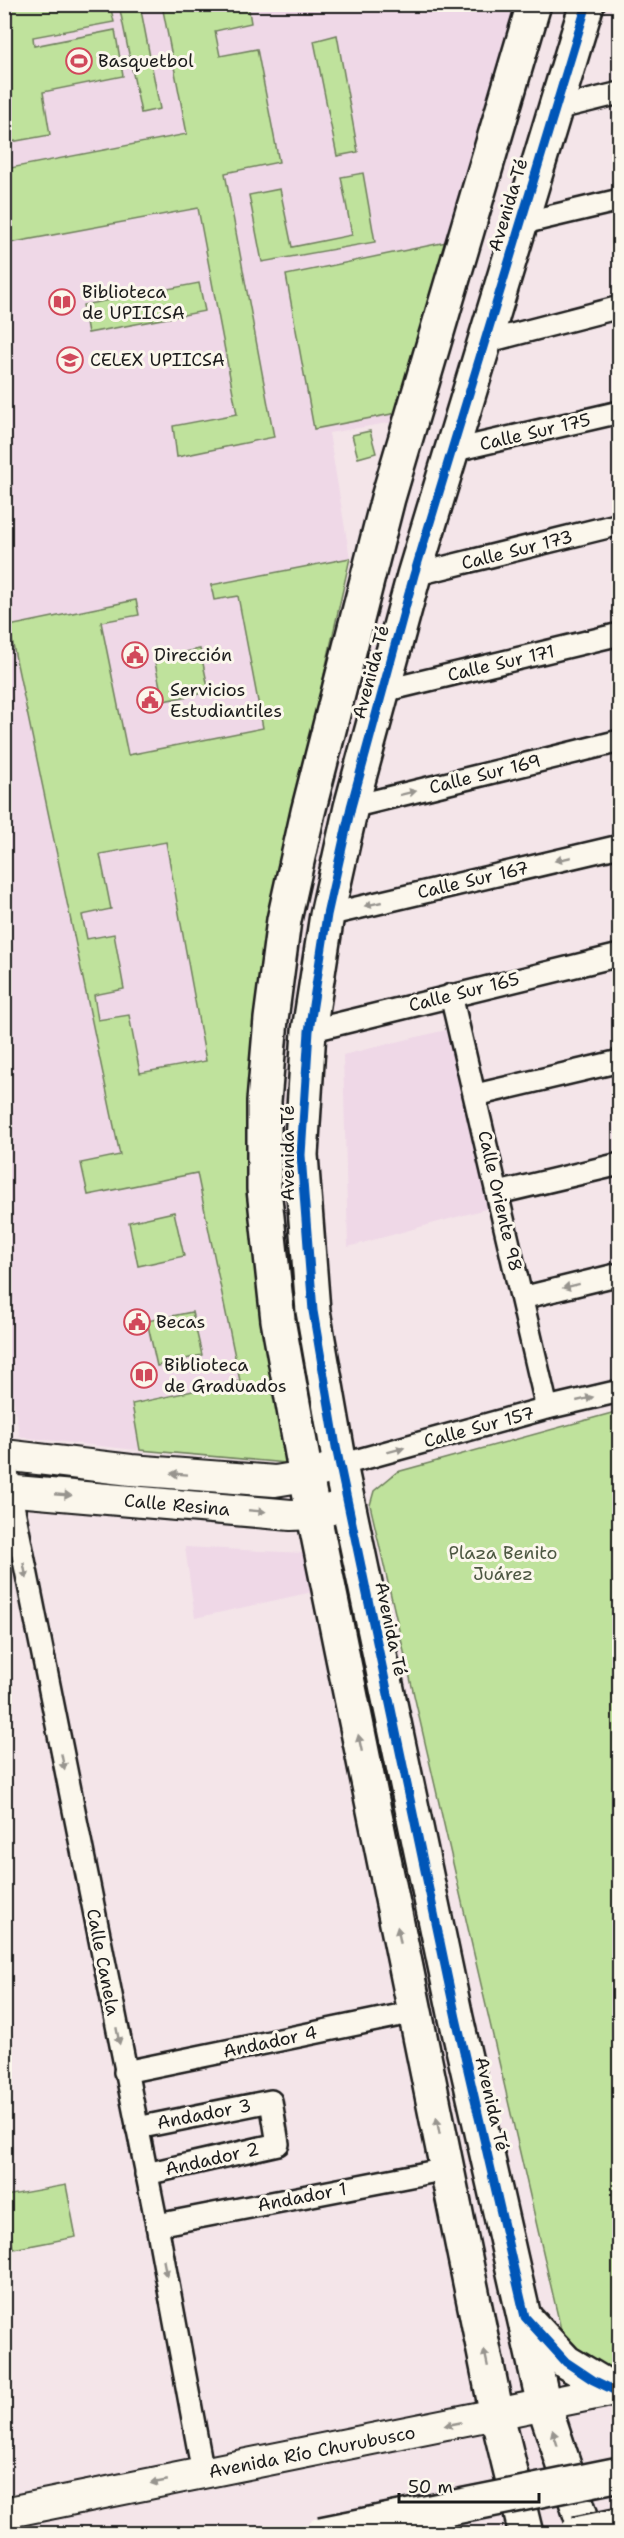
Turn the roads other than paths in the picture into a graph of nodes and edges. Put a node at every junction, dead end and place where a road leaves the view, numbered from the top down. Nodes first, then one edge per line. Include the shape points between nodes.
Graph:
1 (534, 4) edge
2 (587, 4) edge
3 (620, 93) edge
4 (555, 109) junction
5 (620, 200) edge
6 (519, 224) junction
7 (620, 307) edge
8 (484, 342) junction
9 (620, 412) edge
10 (451, 452) junction
11 (620, 525) edge
12 (414, 575) junction
13 (620, 634) edge
14 (383, 691) junction
15 (620, 741) edge
16 (351, 807) junction
17 (620, 846) edge
18 (327, 915) junction
19 (620, 955) edge
20 (451, 995) junction
21 (309, 1031) junction
22 (620, 1061) edge
23 (476, 1095) junction
24 (620, 1164) edge
25 (498, 1193) junction
26 (620, 1274) edge
27 (522, 1298) junction
28 (620, 1391) edge
29 (547, 1408) junction
30 (5, 1454) edge
31 (340, 1465) junction
32 (306, 1476) junction
33 (7, 1490) edge
34 (348, 1504) junction
35 (314, 1514) junction
36 (415, 2012) junction
37 (125, 2072) junction
38 (136, 2128) junction
39 (278, 2144) joint
40 (447, 2169) junction
41 (146, 2174) junction
42 (157, 2225) junction
43 (525, 2317) junction
44 (617, 2391) edge
45 (544, 2405) junction
46 (497, 2415) junction
47 (203, 2474) junction
48 (620, 2474) edge
49 (4, 2513) edge
50 (620, 2525) edge
51 (321, 2534) edge
52 (526, 2534) edge
53 (576, 2534) edge
54 (587, 2534) edge

1 - 32 main road, Avenida Té via 388,498 284,920 264,1101 264,1189 278,1320
2 - 4 main road, Avenida Té
3 - 4 street
4 - 6 main road, Avenida Té
5 - 6 street
6 - 8 main road, Avenida Té
7 - 8 street
8 - 10 main road, Avenida Té
9 - 10 street, Calle Sur 175
10 - 12 main road, Avenida Té
11 - 12 street, Calle Sur 173
12 - 14 main road, Avenida Té
13 - 14 street, Calle Sur 171
14 - 16 main road, Avenida Té
16 -> 15 street, Calle Sur 169
16 - 18 main road, Avenida Té
17 -> 18 street, Calle Sur 167
18 - 21 main road, Avenida Té
19 - 20 street, Calle Sur 165
20 - 21 street, Calle Sur 165
20 - 23 street, Calle Oriente 98
21 - 31 main road, Avenida Té via 302,1183 312,1311
22 - 23 street
23 - 25 street, Calle Oriente 98
24 - 25 street
25 - 27 street, Calle Oriente 98
26 -> 27 street
27 - 29 street, Calle Oriente 98
29 -> 28 street, Calle Sur 157
31 -> 29 street, Calle Sur 157
32 -> 30 street, Calle Resina via 264,1480 131,1470
30 - 33 street, Calle Canela
31 - 32 street, Calle Resina
31 - 34 main road, Avenida Té
32 - 35 main road, Avenida Té
33 -> 35 street, Calle Resina
33 -> 37 street, Calle Canela
34 - 35 street, Calle Resina
34 - 43 main road, Avenida Té via 456,2018
36 -> 35 main road, Avenida Té
36 - 37 street, Andador 4
40 -> 36 main road, Avenida Té
37 - 38 street, Calle Canela
38 - 39 street, Andador 3 via 271,2101
38 - 41 street, Calle Canela
39 - 41 street, Andador 2
40 - 42 street, Andador 1
46 -> 40 main road, Avenida Té
41 - 42 street, Calle Canela
42 -> 47 street, Calle Canela
43 - 44 main road via 566,2362
43 - 45 main road, Avenida Té
44 - 45 street, Avenida Río Churubusco
45 - 46 street, Avenida Río Churubusco
54 -> 45 main road, Avenida Té
46 -> 47 street, Avenida Río Churubusco
46 - 52 main road, Avenida Té
47 -> 49 street, Avenida Río Churubusco
48 - 51 main road, bridge
50 - 53 main road, bridge

